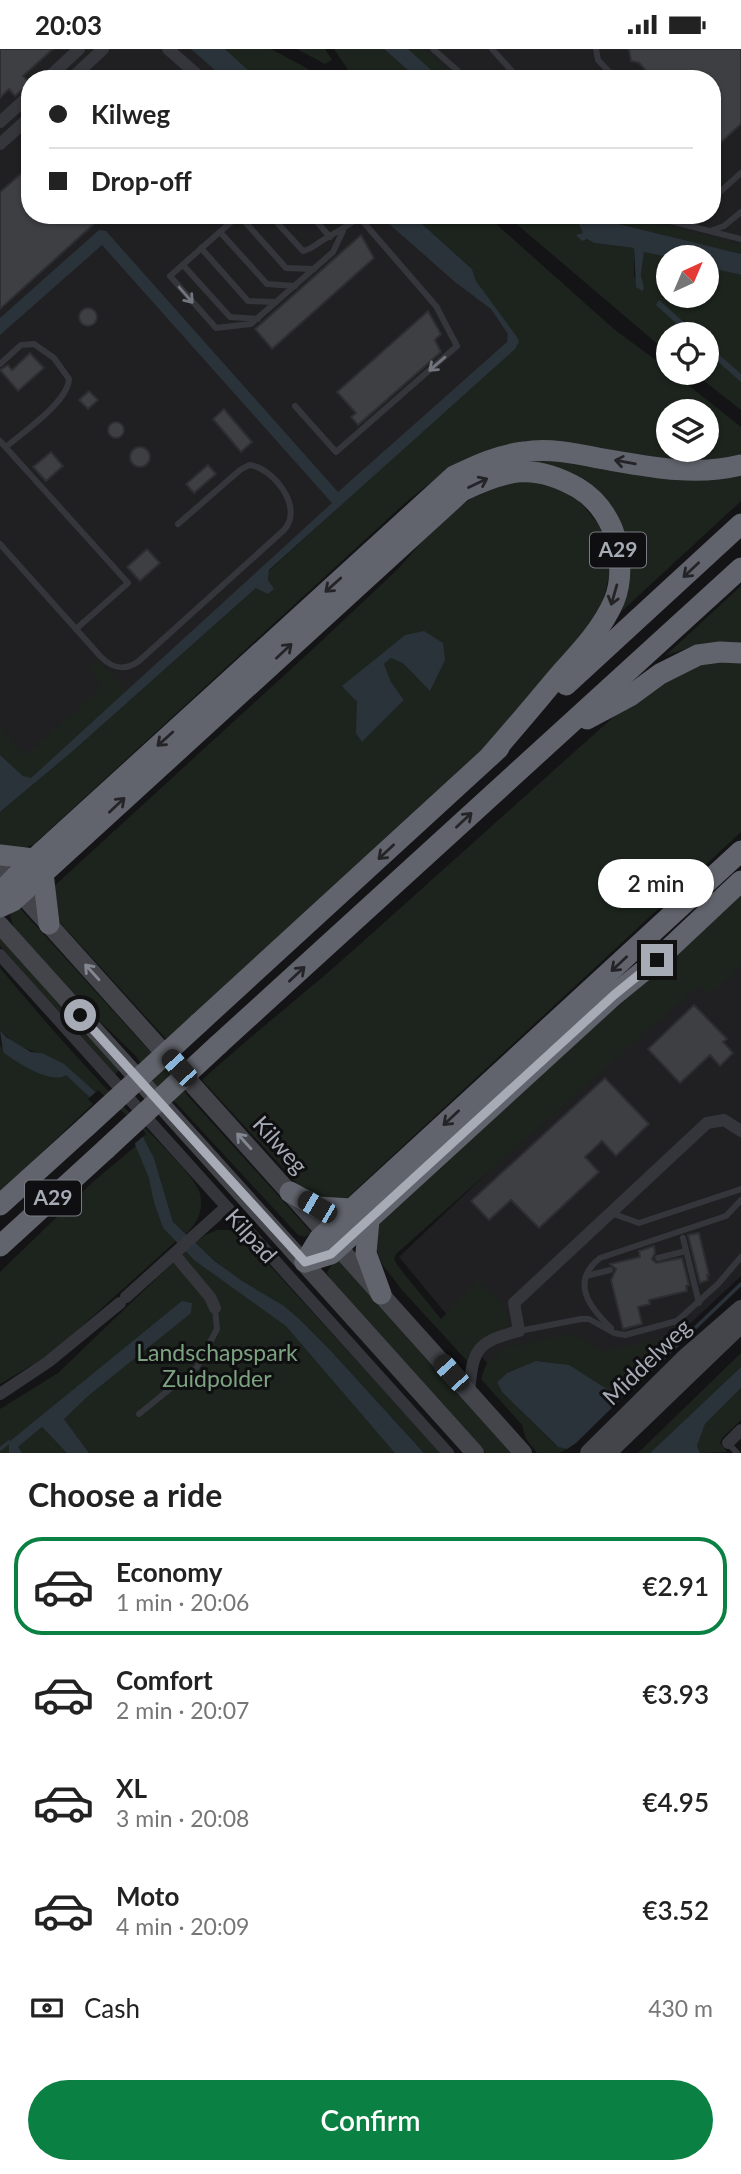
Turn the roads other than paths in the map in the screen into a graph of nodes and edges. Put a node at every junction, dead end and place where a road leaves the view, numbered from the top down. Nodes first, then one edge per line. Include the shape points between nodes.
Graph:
1 (79, 49) edge
2 (103, 49) edge
3 (169, 49) edge
4 (433, 49) edge
5 (492, 49) edge
6 (596, 49) edge
7 (57, 70) edge
8 (81, 70) edge
9 (192, 70) edge
10 (457, 70) edge
11 (511, 70) edge
12 (607, 70) edge
13 (21, 103) edge
14 (0, 122) edge
15 (21, 125) edge
16 (11, 134) junction
17 (0, 144) edge
18 (741, 173) edge
19 (721, 191) edge
20 (741, 212) edge
21 (229, 224) edge
22 (247, 224) edge
23 (278, 224) edge
24 (319, 224) edge
25 (350, 224) edge
26 (365, 224) edge
27 (684, 224) edge
28 (343, 231) junction
29 (712, 231) junction
30 (220, 232) junction
31 (330, 237) junction
32 (741, 239) edge
33 (201, 248) junction
34 (183, 265) junction
35 (314, 269) junction
36 (295, 286) junction
37 (276, 302) junction
38 (258, 319) junction
39 (0, 364) edge
40 (295, 406) dead end
41 (0, 441) edge
42 (6, 447) junction
43 (741, 465) edge
44 (178, 524) dead end
45 (741, 524) edge
46 (0, 544) edge
47 (741, 568) edge
48 (76, 629) junction
49 (741, 653) edge
50 (557, 735) junction
51 (490, 756) junction
52 (741, 851) edge
53 (0, 855) edge
54 (38, 866) junction
55 (741, 881) edge
56 (8, 884) edge
57 (0, 907) edge
58 (49, 924) junction
59 (0, 925) edge
60 (0, 955) edge
61 (741, 1131) edge
62 (741, 1189) edge
63 (290, 1192) junction
64 (741, 1200) edge
65 (0, 1205) edge
66 (225, 1208) junction
67 (611, 1213) junction
68 (360, 1215) junction
69 (683, 1238) dead end
70 (332, 1240) junction
71 (0, 1246) edge
72 (686, 1251) junction
73 (177, 1252) junction
74 (741, 1257) edge
75 (658, 1258) dead end
76 (305, 1262) junction
77 (610, 1270) dead end
78 (586, 1276) junction
79 (381, 1294) junction
80 (699, 1303) junction
81 (215, 1308) joint
82 (741, 1309) edge
83 (741, 1324) edge
84 (520, 1331) junction
85 (620, 1335) junction
86 (469, 1392) junction
87 (0, 1394) edge
88 (139, 1414) dead end
89 (741, 1430) edge
90 (728, 1443) joint
91 (448, 1453) edge
92 (475, 1453) edge
93 (523, 1453) edge
94 (589, 1453) edge
95 (607, 1453) edge
96 (737, 1453) edge

1 - 7 street
2 - 8 street
3 - 9 street
4 - 10 lane
5 - 11 lane
6 - 12 lane via 598,60
13 - 14 street
14 - 16 street
15 - 16 street
16 - 17 street
18 - 19 lane
20 - 29 lane
21 - 30 lane
22 - 35 lane via 286,268
23 - 31 lane via 303,251
24 - 31 lane
25 - 28 lane
26 -> 40 lane via 436,306 457,346 337,452
27 - 29 lane
28 - 31 lane
28 - 35 lane via 333,252
29 - 32 lane
30 - 33 lane
30 - 36 lane via 267,285
33 - 34 lane
33 - 37 lane via 248,301
34 - 38 lane via 230,317
34 -> 38 lane via 170,276 216,328
35 - 36 lane
36 - 37 lane
37 - 38 lane
39 - 42 lane via 21,345 34,344 54,358 69,379 58,402
41 - 42 lane
42 - 48 lane via 128,583
43 -> 54 highway, A29 via 699,471 663,469 564,452 526,451 489,459 453,476
44 - 48 lane via 249,465 271,477 292,505 284,530 134,664 111,666
45 -> 51 highway, A29
46 - 48 lane
47 - 50 highway, A29
49 - 50 highway, A29 via 698,655
71 -> 50 highway, A29, bridge
54 -> 51 highway, A29 via 461,491 494,475 524,471 557,476 584,492 605,514 615,535 621,566 615,600 596,633
51 -> 65 highway, A29, bridge
52 -> 68 highway
53 - 54 highway
54 - 56 highway, A29
54 - 58 highway
55 - 68 highway via 657,960
56 - 57 highway, A29 via 13,901
56 - 58 main road, Kilweg
63 -> 58 main road, Kilweg
59 - 76 main road
60 - 66 street, Kilpad
61 - 67 street via 724,1121 707,1123
62 - 67 lane via 639,1223
63 - 68 highway via 317,1207
63 - 70 main road, Kilweg
64 - 78 lane via 726,1216 600,1258
66 - 73 street
66 - 91 street, Kilpad
67 - 84 street via 514,1303
68 - 70 highway
68 - 79 highway via 366,1253
69 - 72 lane
70 - 76 highway via 319,1239
70 - 79 main road, Kilweg
72 - 75 lane
72 - 80 lane
73 - 81 street
73 - 87 street via 48,1362
74 - 80 lane
76 - 92 main road
77 - 78 lane
78 - 85 lane via 588,1302
79 - 86 main road, Kilweg
80 - 85 lane via 677,1321
81 - 88 lane via 216,1329 197,1367
82 - 94 main road, Middelweg
83 - 95 main road, Middelweg
84 - 85 lane via 581,1319
84 - 86 street via 482,1346 473,1359
86 - 93 main road, Kilweg
89 - 90 street
90 - 96 lane

